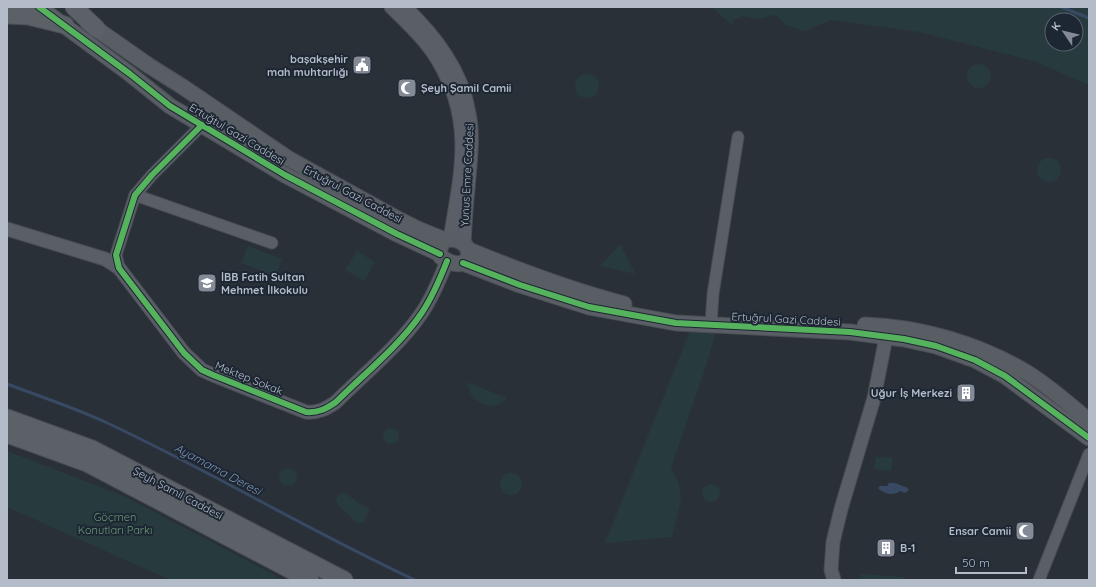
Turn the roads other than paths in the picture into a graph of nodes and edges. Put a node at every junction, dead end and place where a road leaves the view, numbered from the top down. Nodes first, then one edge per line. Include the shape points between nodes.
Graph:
1 (39, 7) edge
2 (66, 7) edge
3 (74, 7) edge
4 (391, 7) edge
5 (405, 7) edge
6 (7, 15) edge
7 (65, 25) junction
8 (97, 29) junction
9 (183, 87) junction
10 (170, 106) junction
11 (215, 108) junction
12 (202, 125) junction
13 (738, 137) dead end
14 (135, 195) junction
15 (7, 230) edge
16 (272, 243) dead end
17 (454, 250) junction
18 (119, 268) junction
19 (711, 320) junction
20 (886, 337) junction
21 (7, 418) edge
22 (1089, 421) edge
23 (7, 434) edge
24 (1089, 438) edge
25 (1089, 454) edge
26 (310, 580) edge
27 (344, 580) edge
28 (834, 580) edge
29 (1039, 580) edge

1 - 7 main road, Ertuğtul Gazi Caddesi
2 - 8 main road, Ertuğrul Gazi Caddesi
3 - 8 main road
4 - 17 street, Yunus Emre Caddesi via 437,58 460,113 463,143
5 - 17 street, Yunus Emre Caddesi via 438,43 451,63 469,112 471,146
6 - 7 main road via 28,16
7 - 10 main road, Ertuğtul Gazi Caddesi
8 - 9 main road, Ertuğrul Gazi Caddesi
9 - 10 main road via 188,96 184,103
9 - 11 main road, Ertuğrul Gazi Caddesi
10 - 12 main road, Ertuğtul Gazi Caddesi
11 - 12 main road via 203,110 200,116
11 - 17 main road, Ertuğrul Gazi Caddesi via 305,169
12 - 14 street
12 - 17 main road, Ertuğtul Gazi Caddesi via 292,178 397,234
13 - 19 street
14 - 16 street
14 - 18 street via 116,255
15 - 18 street via 105,260
17 - 18 street, Mektep Sokak via 422,313 400,339 336,402 313,413 202,370 184,353
17 - 19 main road, Ertuğrul Gazi Caddesi via 618,303
19 - 20 main road, Ertuğrul Gazi Caddesi
19 - 22 main road, Ertuğrul Gazi Caddesi via 892,326 956,340 1027,373 1068,402
20 - 24 main road, Ertuğrul Gazi Caddesi via 936,346 975,360 1005,376
20 - 28 street via 874,398 833,542
21 - 27 main road, Şeyh Şamil Caddesi via 92,449
23 - 26 main road, Şeyh Şamil Caddesi via 87,464
25 - 29 street

